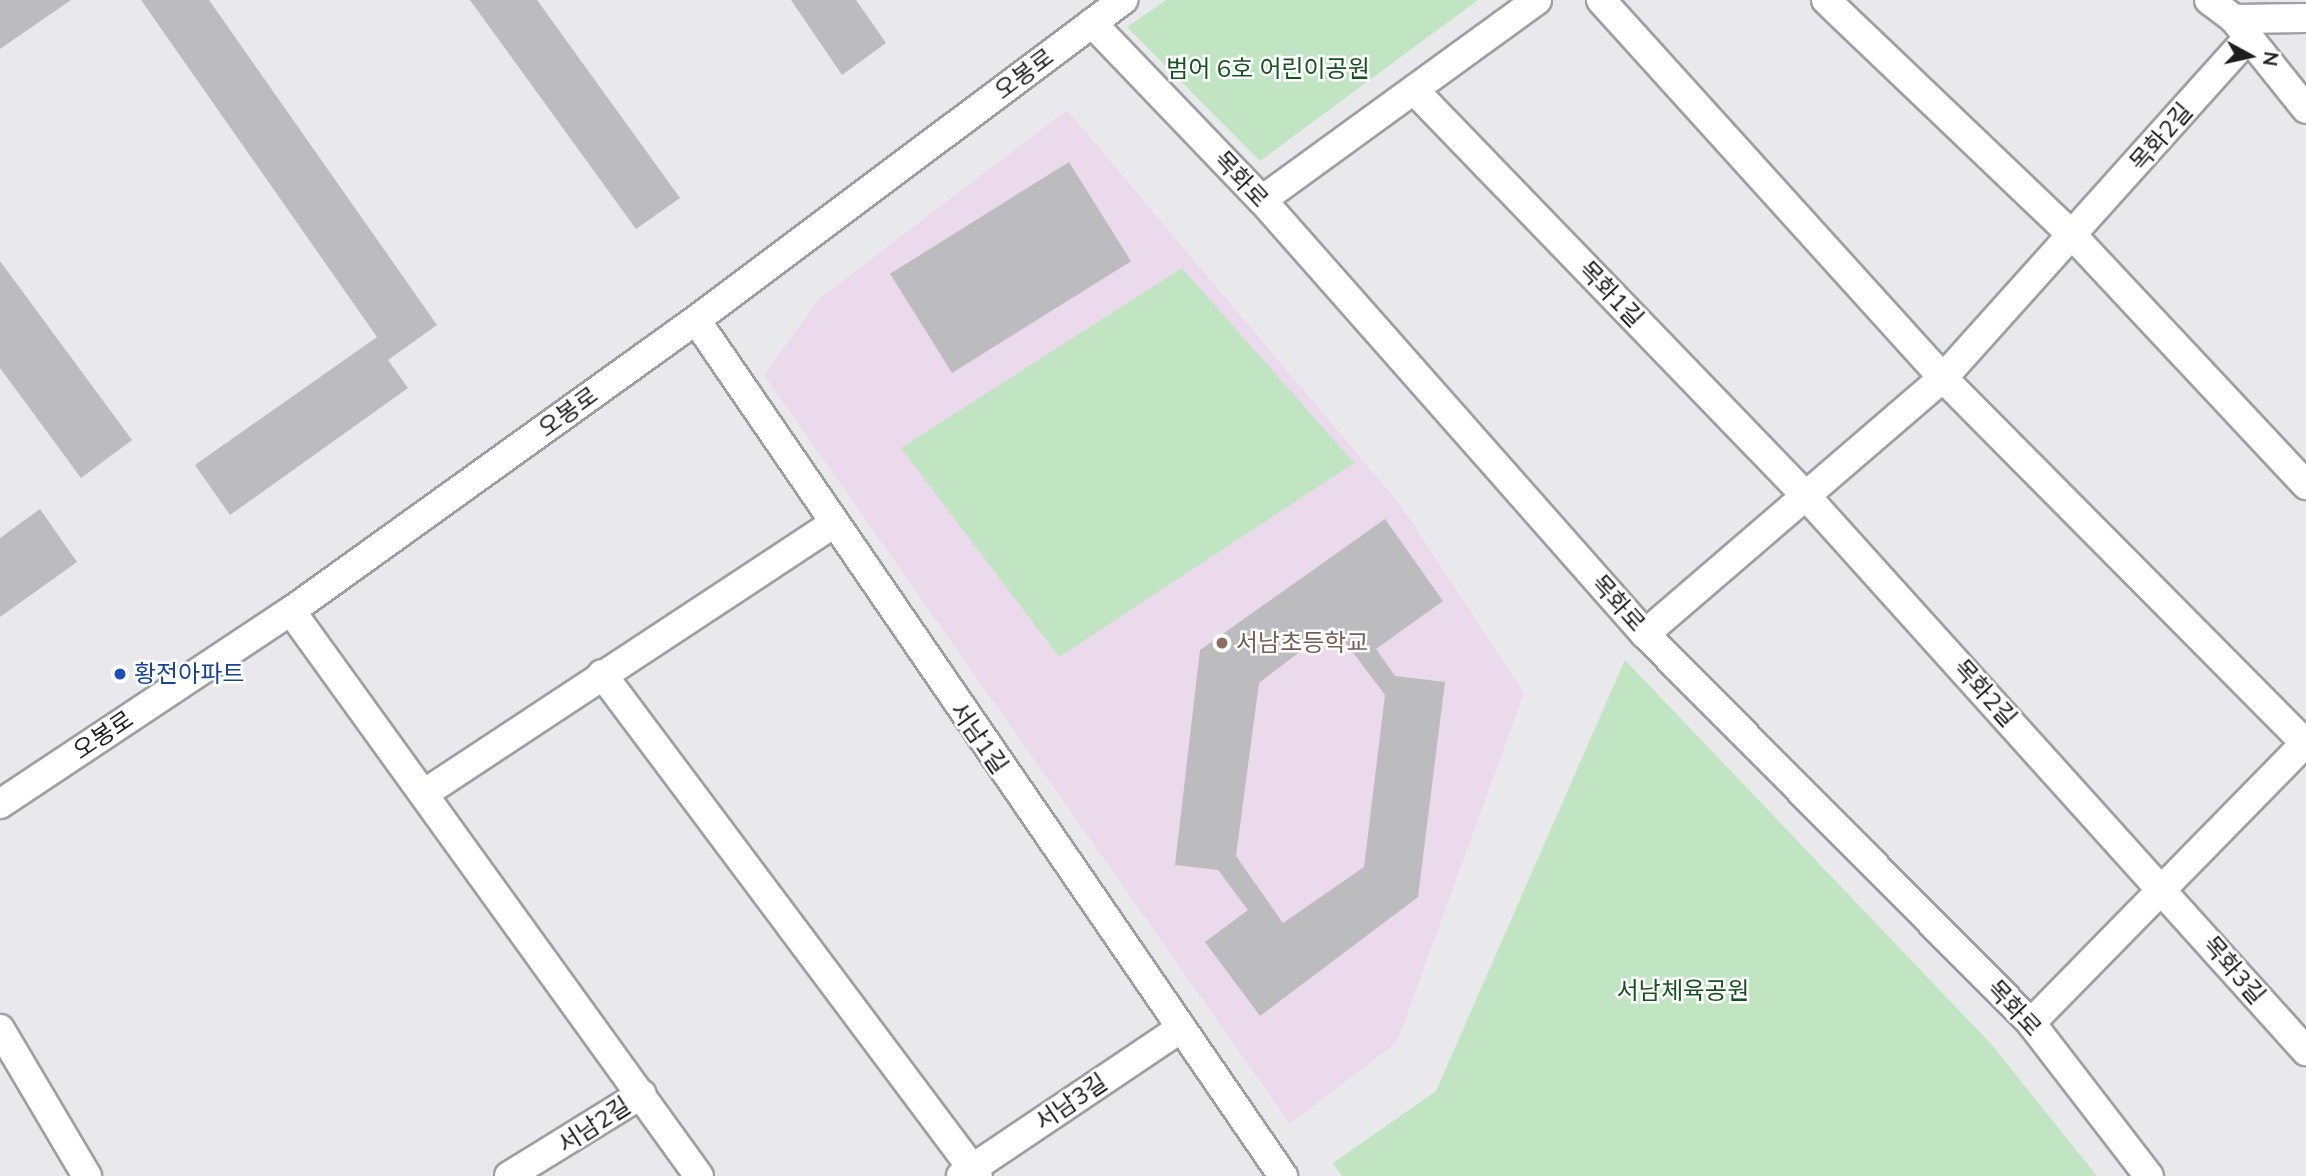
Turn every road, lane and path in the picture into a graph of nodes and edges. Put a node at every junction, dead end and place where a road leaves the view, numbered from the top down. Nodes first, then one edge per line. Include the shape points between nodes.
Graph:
1 (1123, 0) edge
2 (1537, 0) edge
3 (1601, 0) edge
4 (1826, 0) edge
5 (2209, 0) edge
6 (2306, 18) edge
7 (1092, 23) junction
8 (2241, 28) junction
9 (1414, 90) junction
10 (2306, 109) edge
11 (1262, 200) junction
12 (2074, 237) junction
13 (696, 320) junction
14 (1943, 378) junction
15 (2306, 485) edge
16 (1807, 497) junction
17 (832, 525) junction
18 (291, 611) junction
19 (1645, 634) junction
20 (602, 674) junction
21 (2306, 743) edge
22 (425, 793) junction
23 (0, 804) edge
24 (2163, 889) junction
25 (2031, 1023) junction
26 (1181, 1028) junction
27 (0, 1029) edge
28 (2306, 1051) edge
29 (642, 1094) junction
30 (970, 1173) edge
31 (87, 1176) edge
32 (509, 1176) edge
33 (699, 1176) edge
34 (1283, 1176) edge
35 (2150, 1176) edge

1 - 7 street, 오봉로
2 - 9 street
3 - 14 street
4 - 12 street
5 - 8 street
6 - 8 street
7 - 11 street, 목화로
7 - 13 street, 오봉로
8 - 10 street
8 - 12 street, 목화2길
9 - 11 street
9 - 16 street, 목화1길
11 - 19 street, 목화로
12 - 14 street, 목화2길
12 - 15 street
13 - 17 street, 서남1길
13 - 18 street, 오봉로
14 - 16 street, 목화2길
14 - 21 street
16 - 19 street, 목화2길
16 - 24 street, 목화2길
17 - 20 street
17 - 26 street, 서남1길
18 - 22 street
18 - 23 street, 오봉로
19 - 25 street, 목화로
20 - 22 street
20 - 30 street
21 - 24 street
22 - 29 street
24 - 25 street
24 - 28 street, 목화3길
25 - 35 street, 목화로
26 - 30 street, 서남3길
26 - 34 street, 서남1길
27 - 31 street
29 - 32 street, 서남2길
29 - 33 street

